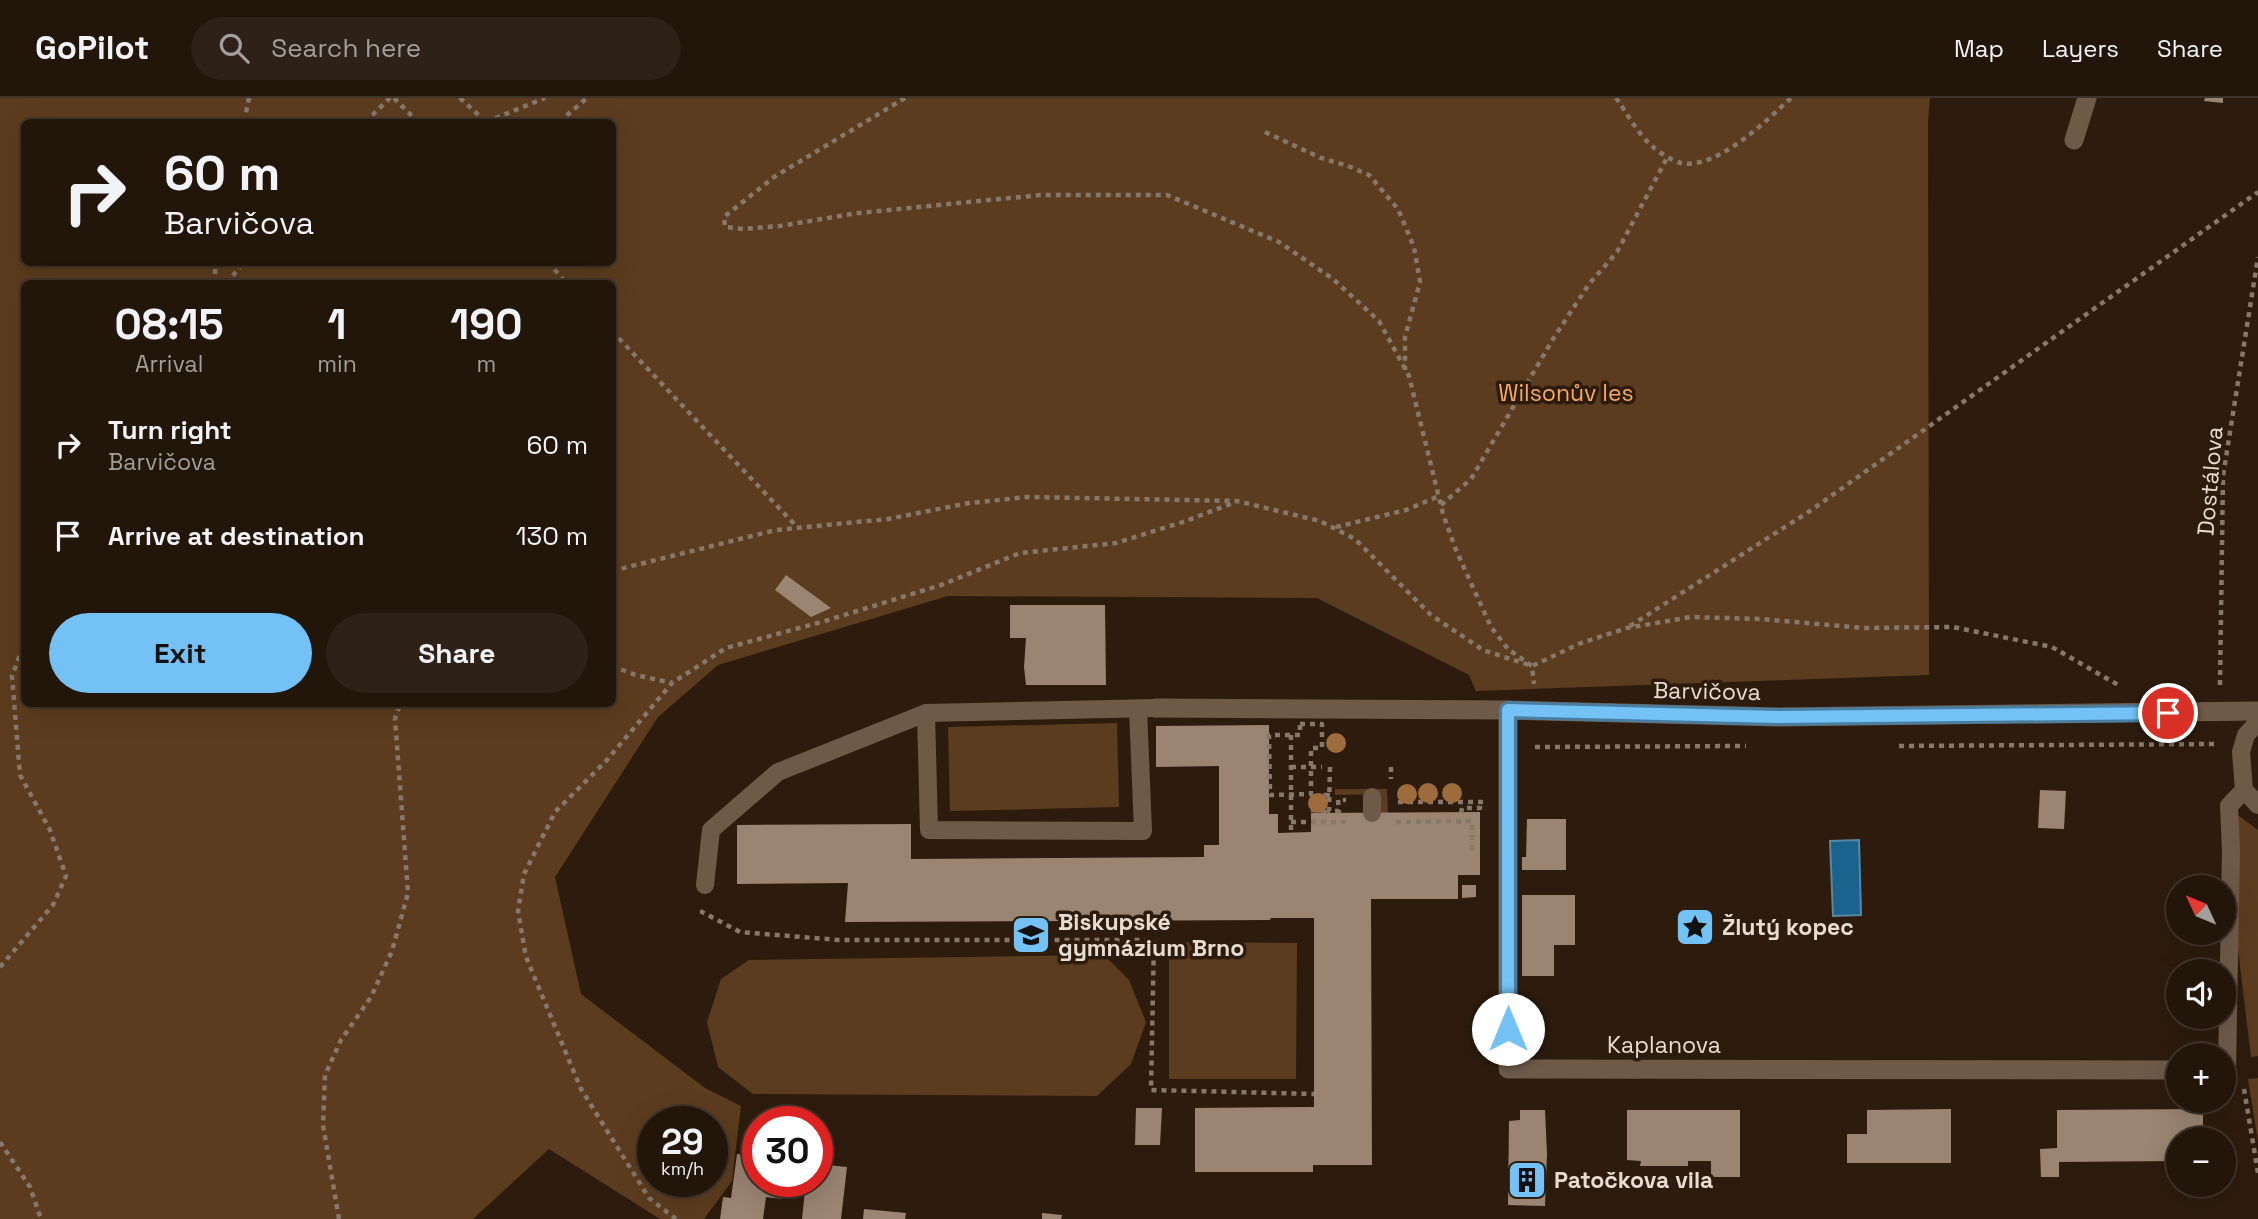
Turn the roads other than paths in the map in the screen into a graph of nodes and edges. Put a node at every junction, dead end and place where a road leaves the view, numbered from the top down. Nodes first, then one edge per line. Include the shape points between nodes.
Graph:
1 (2087, 98) edge
2 (2074, 141) dead end
3 (1147, 709) junction
4 (1508, 710) junction
5 (2258, 711) edge
6 (926, 713) junction
7 (2258, 722) edge
8 (2244, 790) junction
9 (2258, 805) edge
10 (705, 885) road end
11 (2231, 1043) edge
12 (2166, 1070) edge

1 - 2 street
3 - 4 street, Barvičova
3 - 6 lane
3 - 6 lane via 1143,831 929,830
4 - 5 street, Barvičova via 1778,717
4 - 12 street, Kaplanova via 1508,1069
6 - 10 lane via 778,772 711,830
7 - 8 lane via 2246,735 2241,752
8 - 9 lane
8 - 11 lane via 2229,806

